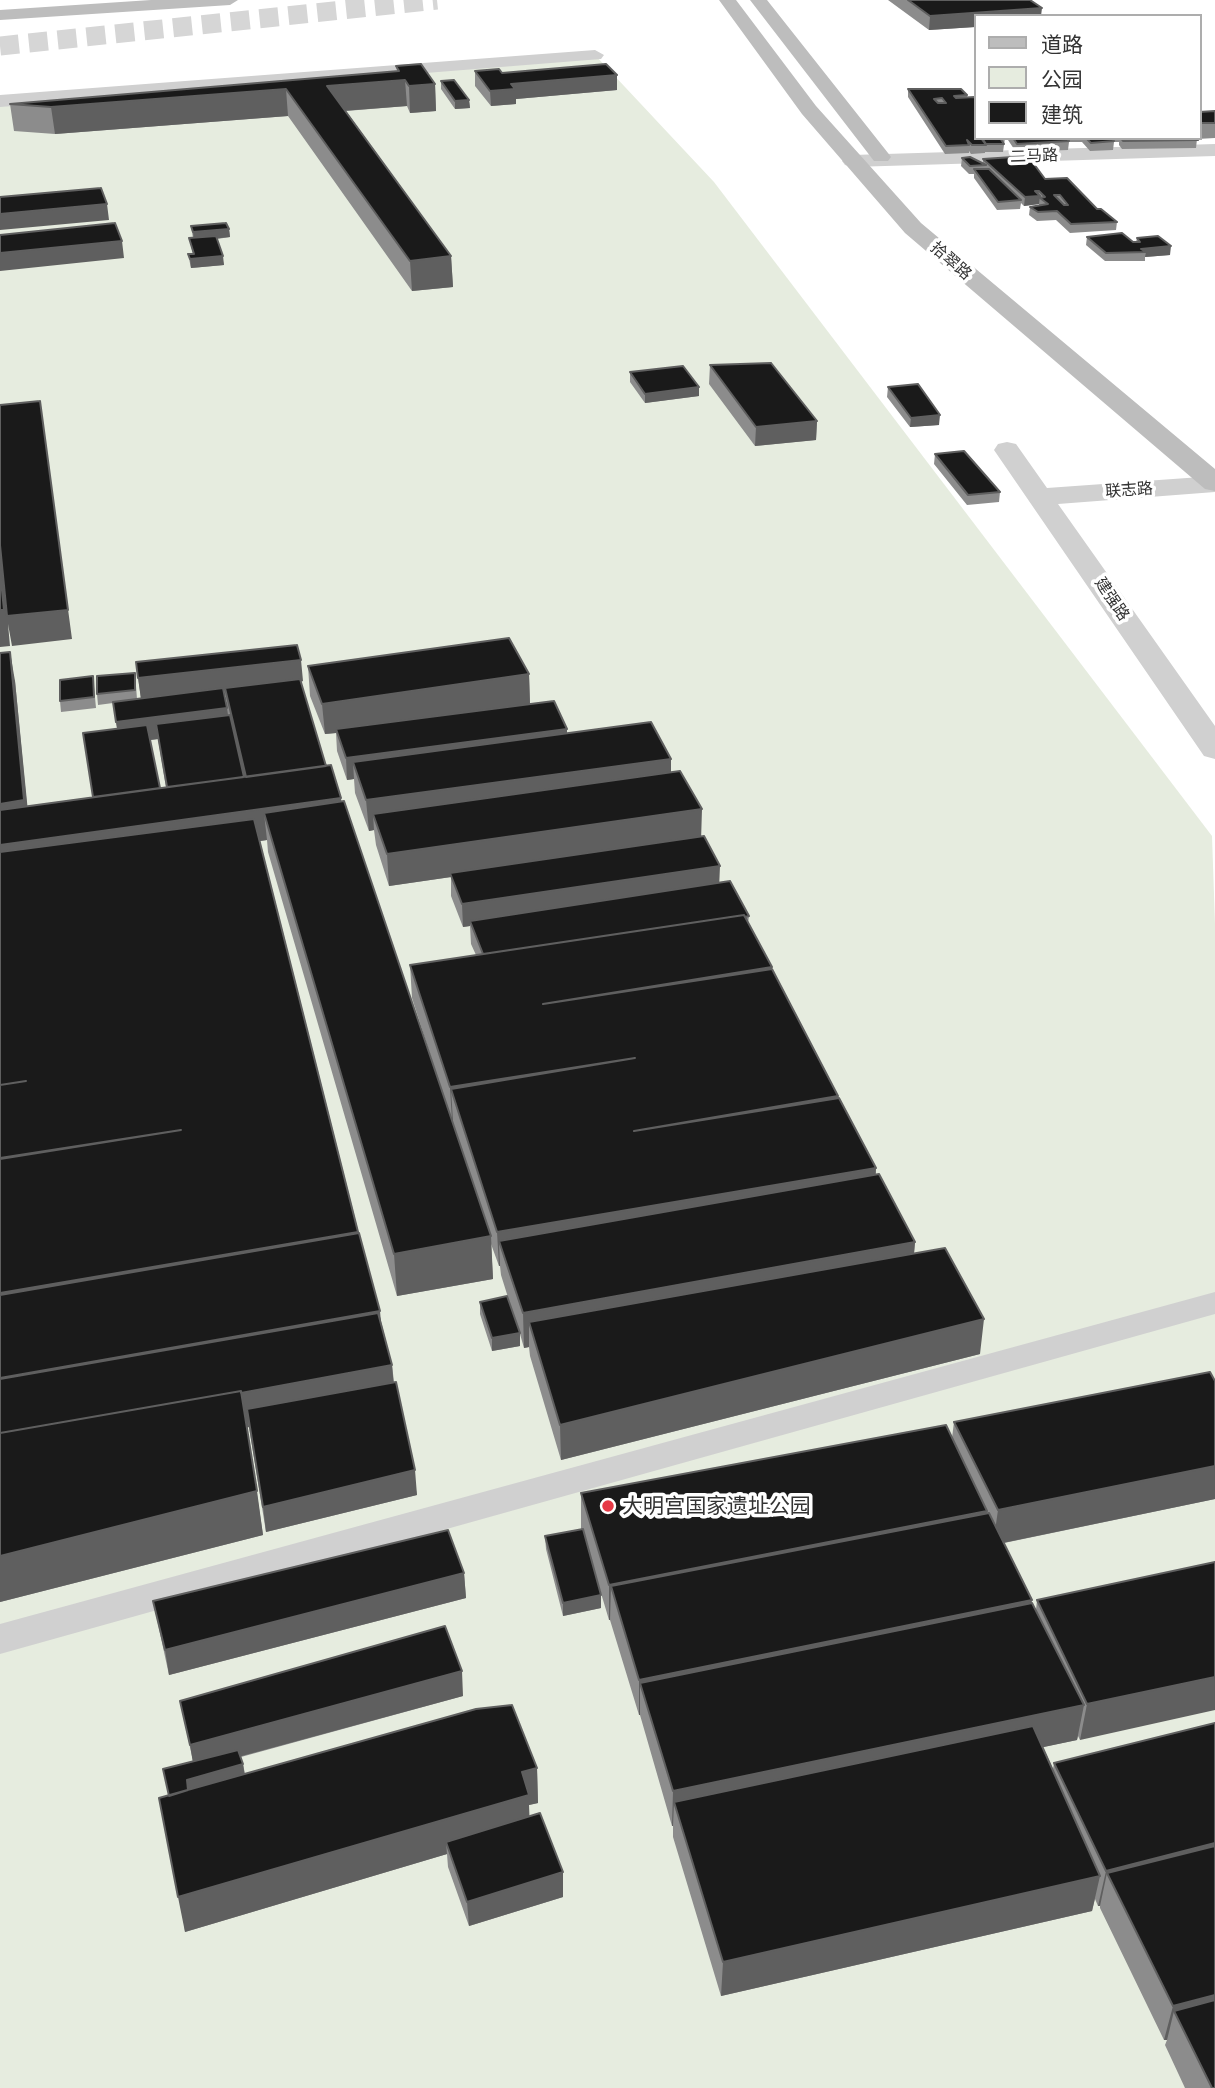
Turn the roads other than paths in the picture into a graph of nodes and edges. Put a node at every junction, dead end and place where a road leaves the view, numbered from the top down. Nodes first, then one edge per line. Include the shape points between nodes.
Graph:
1 (230, 0) edge
2 (727, 0) edge
3 (758, 0) edge
4 (0, 18) edge
5 (595, 55) dead end
6 (0, 101) edge
7 (1215, 150) edge
8 (884, 160) junction
9 (852, 161) junction
10 (900, 178) dead end
11 (1007, 450) dead end
12 (1215, 483) edge
13 (1042, 497) junction
14 (1215, 749) edge
15 (1215, 1303) edge
16 (0, 1639) edge

1 - 4 main road
2 - 9 main road, 拾翠路
3 - 8 main road
5 - 6 street
7 - 8 street, 二马路
8 - 9 street, 二马路
8 - 10 main road
9 - 12 main road, 拾翠路 via 946,258
11 - 13 street, 建强路
12 - 13 street, 联志路
13 - 14 street, 建强路
15 - 16 lane

